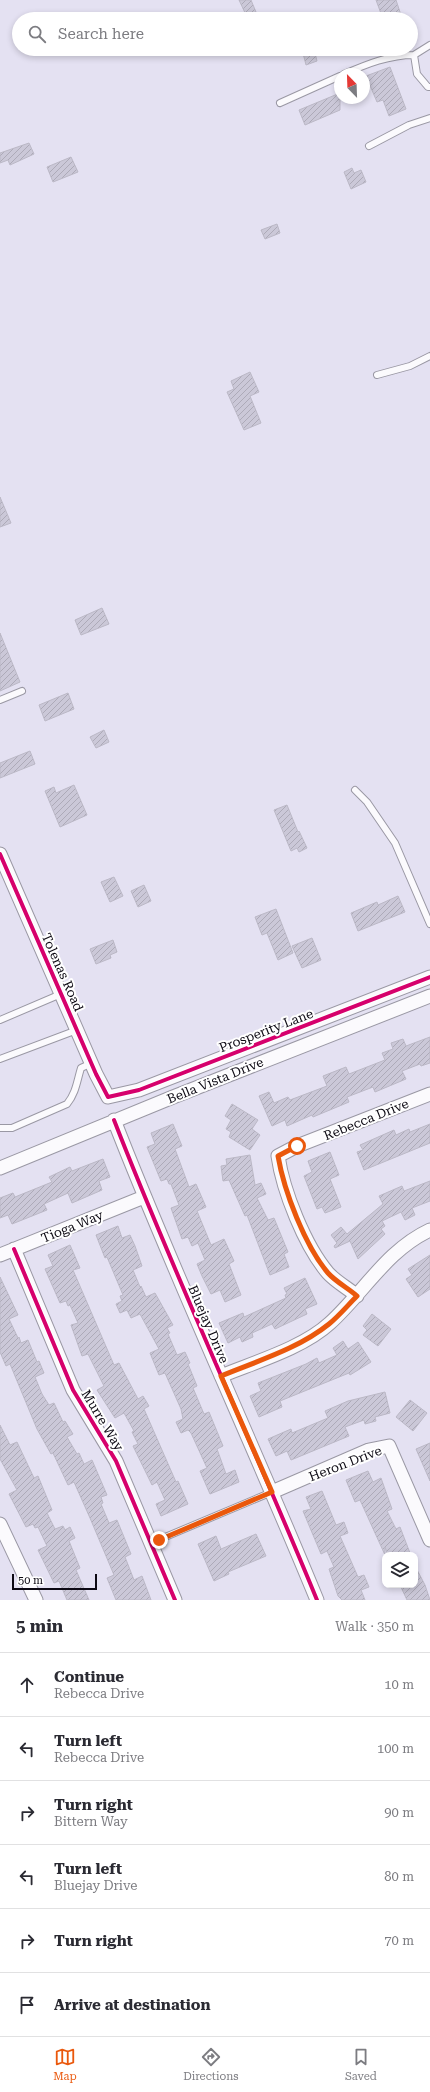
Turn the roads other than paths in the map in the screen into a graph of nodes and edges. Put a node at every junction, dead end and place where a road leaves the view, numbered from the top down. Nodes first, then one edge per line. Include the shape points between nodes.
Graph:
1 (430, 45) edge
2 (418, 52) edge
3 (397, 56) edge
4 (414, 56) edge
5 (357, 68) edge
6 (334, 79) edge
7 (430, 87) edge
8 (280, 103) dead end
9 (430, 118) edge
10 (369, 146) dead end
11 (430, 356) edge
12 (377, 375) dead end
13 (22, 691) dead end
14 (0, 700) edge
15 (355, 790) dead end
16 (0, 854) edge
17 (430, 924) edge
18 (430, 977) edge
19 (61, 994) junction
20 (430, 996) edge
21 (0, 1020) edge
22 (77, 1030) junction
23 (0, 1059) edge
24 (92, 1063) junction
25 (430, 1094) edge
26 (108, 1098) joint
27 (114, 1120) junction
28 (0, 1128) edge
29 (0, 1168) edge
30 (144, 1197) junction
31 (430, 1230) edge
32 (14, 1249) junction
33 (0, 1255) edge
34 (357, 1296) junction
35 (221, 1376) junction
36 (272, 1492) junction
37 (0, 1524) edge
38 (430, 1540) edge
39 (151, 1543) junction
40 (36, 1600) edge
41 (175, 1600) edge
42 (317, 1600) edge

1 - 2 lane
3 - 5 lane via 370,62
4 - 7 lane via 417,74
6 - 8 lane
9 - 10 lane via 409,125
11 - 12 lane via 410,366
13 - 14 lane
15 - 17 lane via 367,802 395,843
16 - 19 street, Tolenas Road
18 - 26 street, Prosperity Lane via 139,1090
19 - 21 lane
19 - 22 street, Tolenas Road
20 - 27 street, Bella Vista Drive
22 - 23 lane
22 - 24 street, Tolenas Road
24 - 26 street, Tolenas Road
24 - 28 lane via 81,1068 77,1087 67,1104 12,1128
25 - 34 street, Rebecca Drive via 297,1146 278,1156 281,1175 310,1246 330,1274
27 - 29 street, Bella Vista Drive
27 - 30 street, Bluejay Drive
30 - 32 street, Tioga Way
30 - 35 street, Bluejay Drive
31 - 34 street via 408,1243 386,1261
32 - 33 street, Tioga Way
32 - 39 street, Murre Way via 73,1390 116,1461
34 - 35 street via 330,1324 296,1345
35 - 36 street, Bluejay Drive
36 - 38 street, Heron Drive via 368,1450 389,1446
36 - 39 lane
36 - 42 street, Bluejay Drive
37 - 40 street
39 - 41 street, Murre Way

